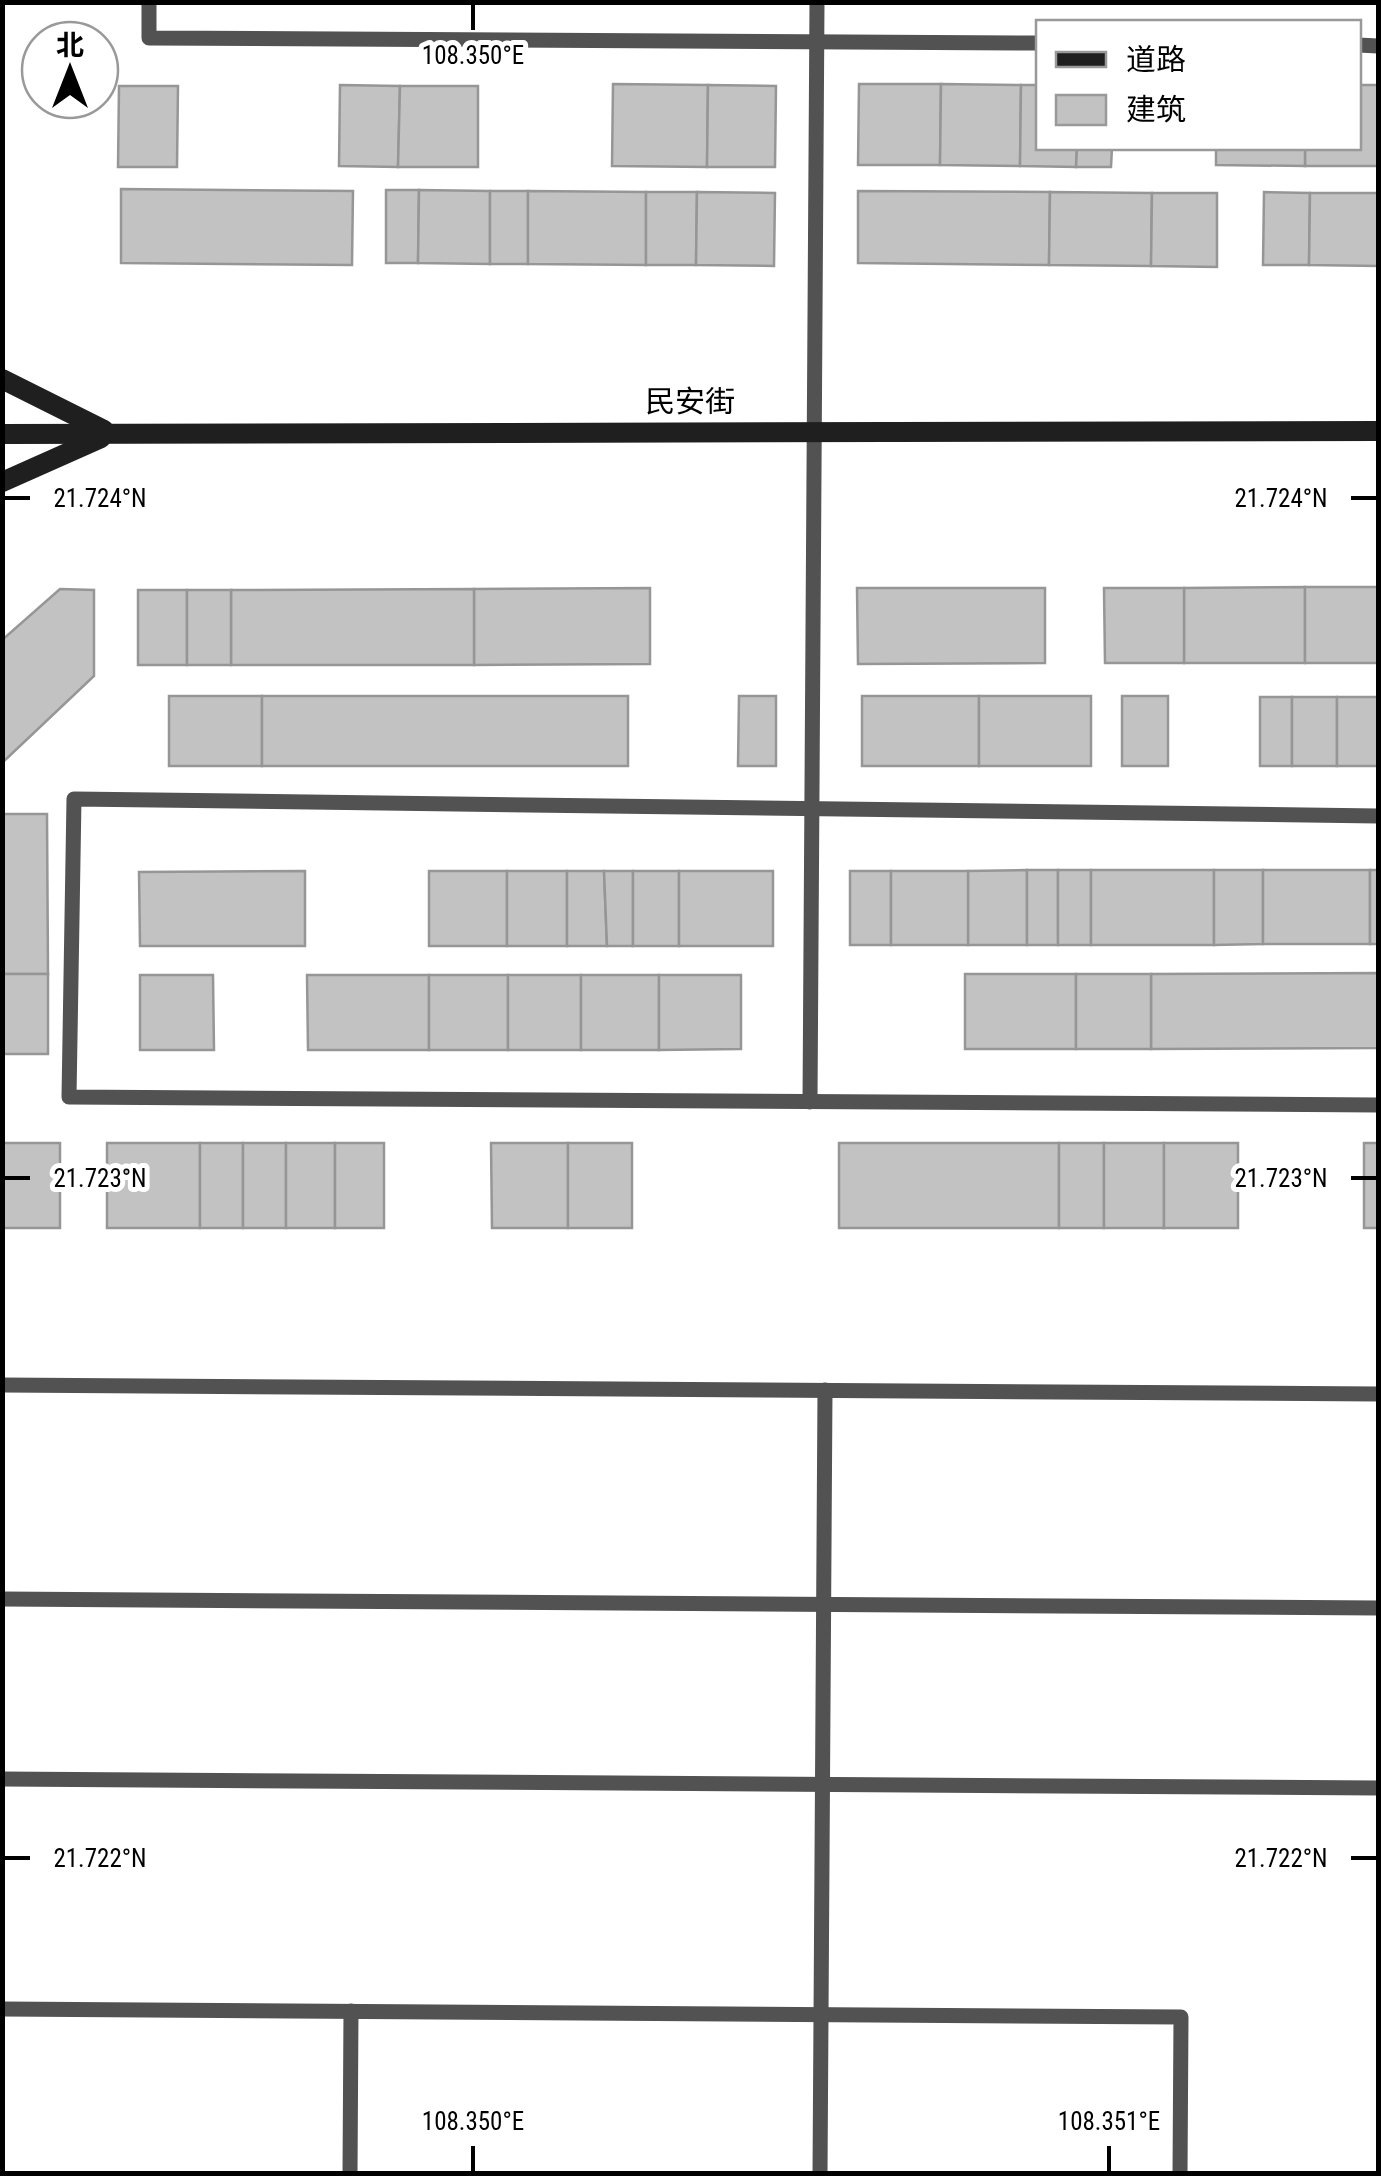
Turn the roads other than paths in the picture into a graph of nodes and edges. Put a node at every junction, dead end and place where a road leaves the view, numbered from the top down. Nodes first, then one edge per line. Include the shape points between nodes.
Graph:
1 (150, 2) edge
2 (817, 2) edge
3 (816, 41) junction
4 (1036, 43) edge
5 (2, 379) edge
6 (814, 431) junction
7 (1378, 431) edge
8 (110, 433) junction
9 (2, 434) edge
10 (2, 482) edge
11 (812, 809) junction
12 (1378, 816) edge
13 (810, 1102) junction
14 (1378, 1105) edge
15 (2, 1385) edge
16 (825, 1390) junction
17 (1378, 1394) edge
18 (2, 1599) edge
19 (824, 1604) junction
20 (1378, 1608) edge
21 (2, 1779) edge
22 (823, 1784) junction
23 (1378, 1788) edge
24 (2, 2009) edge
25 (350, 2011) junction
26 (822, 2014) junction
27 (350, 2174) edge
28 (820, 2174) edge
29 (1180, 2174) edge

1 - 3 lane via 149,38
2 - 3 lane
3 - 4 lane
3 - 6 lane
5 - 8 main road
6 - 7 main road, 民安街
6 - 8 main road, 民安街
6 - 11 lane
8 - 9 main road, 民安街
8 - 10 main road
11 - 12 lane
11 - 13 lane
11 - 13 lane via 74,798 69,1097
13 - 14 lane
15 - 16 lane
16 - 17 lane
16 - 19 lane
18 - 19 lane
19 - 20 lane
19 - 22 lane
21 - 22 lane
22 - 23 lane
22 - 26 lane
24 - 25 lane
25 - 26 lane
25 - 27 lane
26 - 28 lane
26 - 29 lane via 1180,2017

